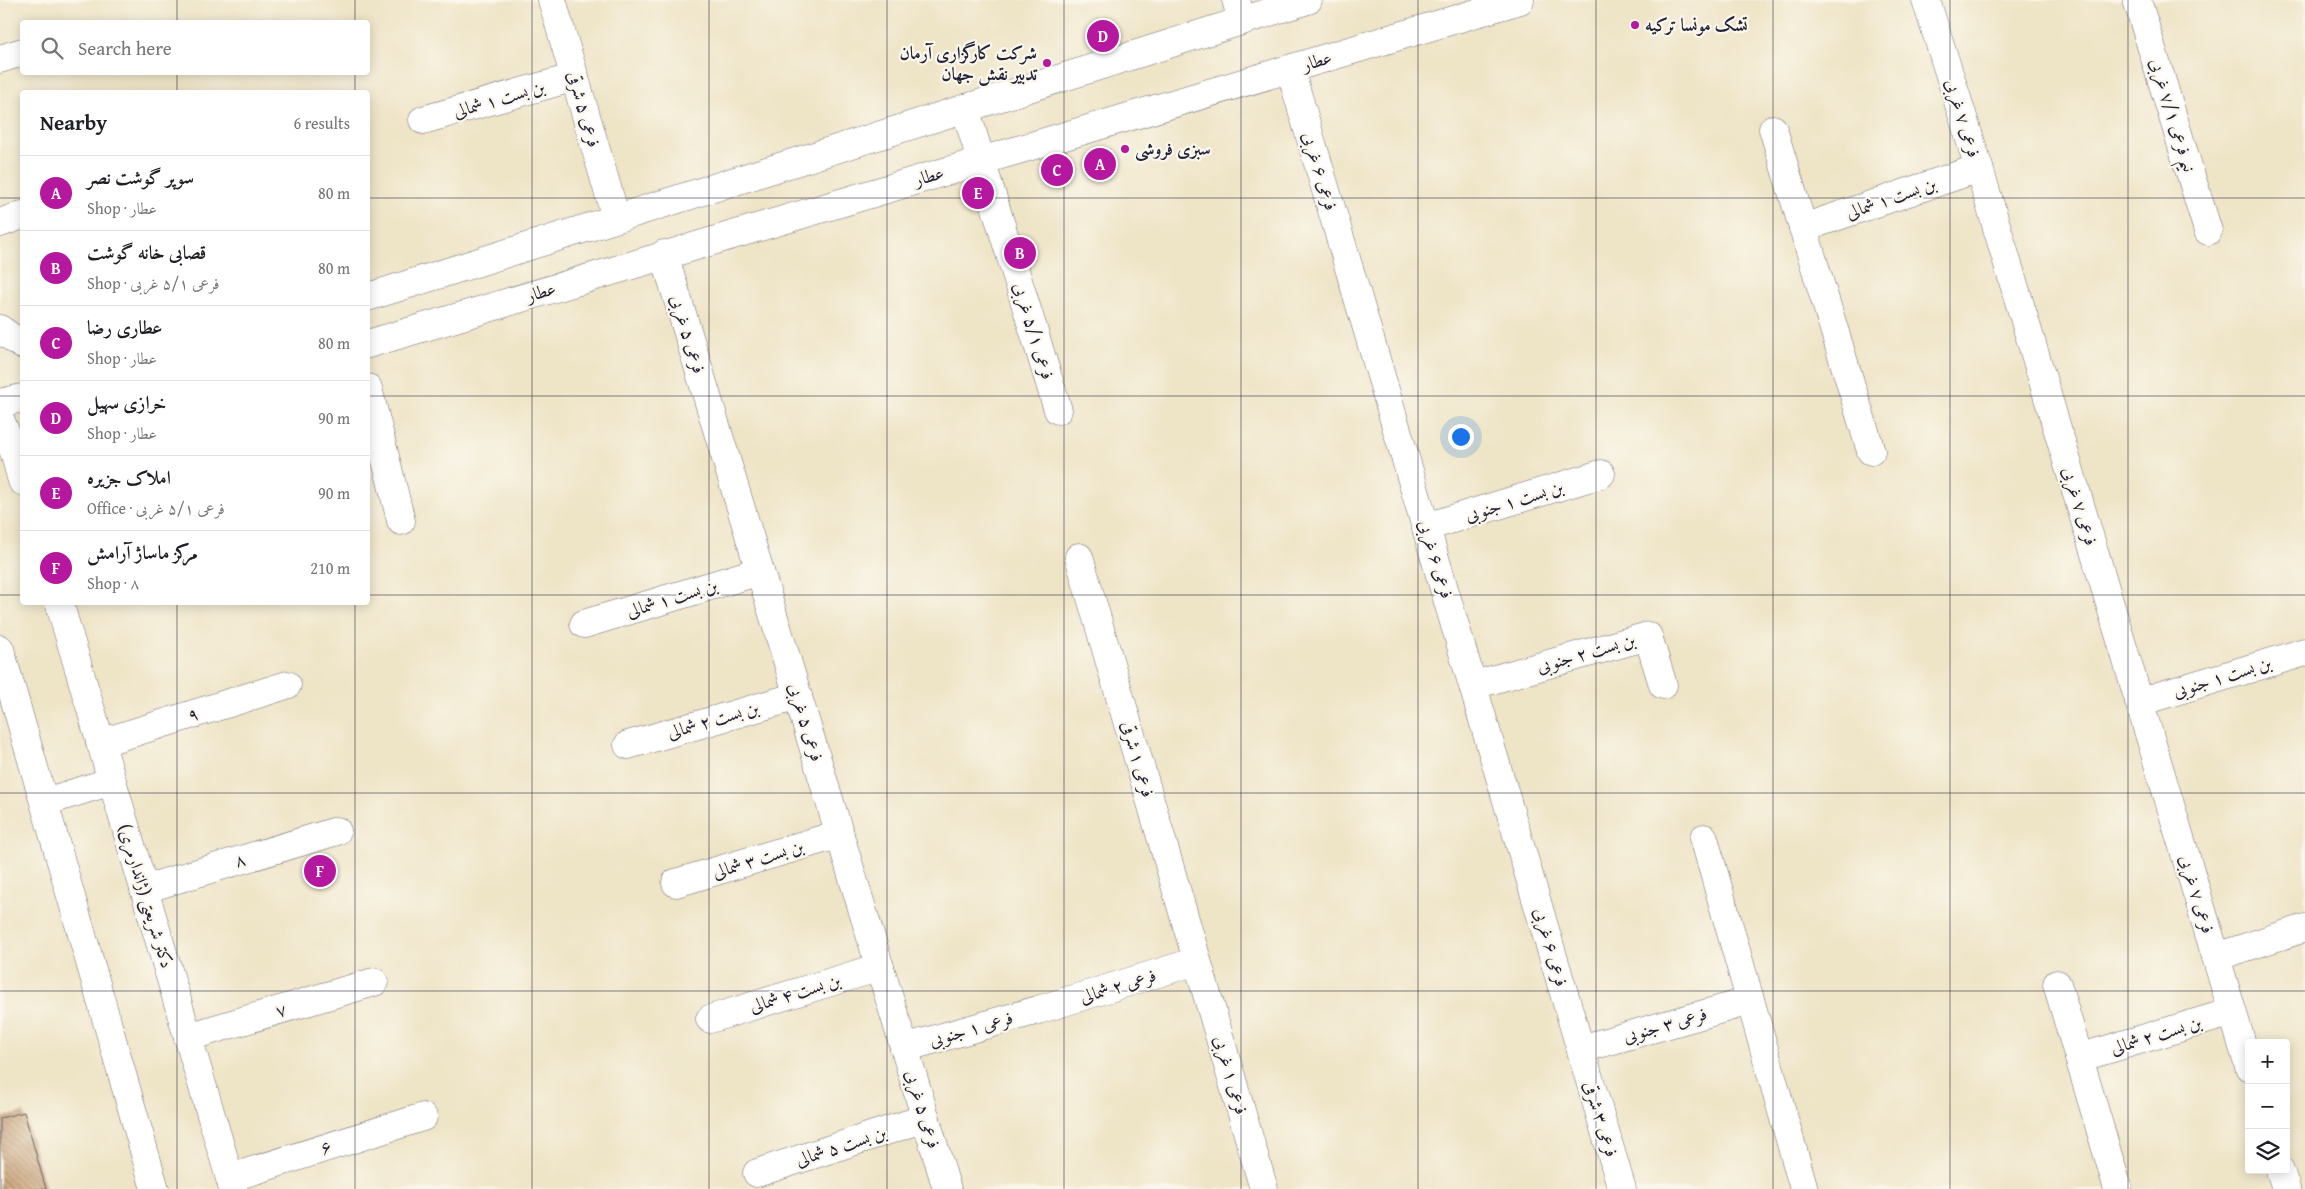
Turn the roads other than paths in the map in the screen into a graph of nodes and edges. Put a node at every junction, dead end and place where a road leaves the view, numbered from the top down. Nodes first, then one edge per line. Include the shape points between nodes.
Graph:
1 (552, 0) edge
2 (1308, 0) edge
3 (1520, 0) edge
4 (1926, 0) edge
5 (2137, 0) edge
6 (1239, 10) edge
7 (20, 53) edge
8 (0, 59) edge
9 (1290, 69) junction
10 (575, 77) junction
11 (965, 108) junction
12 (423, 120) dead end
13 (1773, 128) dead end
14 (980, 160) junction
15 (1979, 168) junction
16 (20, 216) edge
17 (616, 218) junction
18 (0, 223) edge
19 (1803, 228) junction
20 (2208, 231) dead end
21 (664, 254) junction
22 (370, 296) edge
23 (0, 329) edge
24 (370, 343) edge
25 (20, 344) edge
26 (370, 396) edge
27 (20, 398) edge
28 (0, 403) edge
29 (1058, 410) dead end
30 (0, 419) edge
31 (1871, 451) dead end
32 (12, 453) edge
33 (1601, 474) dead end
34 (20, 475) edge
35 (401, 521) dead end
36 (1426, 527) junction
37 (1079, 557) dead end
38 (760, 571) junction
39 (60, 605) edge
40 (584, 624) dead end
41 (2305, 652) edge
42 (2, 657) edge
43 (287, 685) dead end
44 (1663, 685) dead end
45 (1474, 686) junction
46 (798, 696) junction
47 (2139, 702) junction
48 (100, 743) junction
49 (628, 745) dead end
50 (112, 781) junction
51 (44, 802) junction
52 (337, 831) dead end
53 (840, 834) junction
54 (1704, 838) dead end
55 (676, 883) dead end
56 (144, 889) junction
57 (2305, 928) edge
58 (2216, 957) junction
59 (1198, 961) junction
60 (880, 967) junction
61 (374, 982) dead end
62 (2057, 984) dead end
63 (1750, 1001) junction
64 (1038, 1010) joint
65 (2232, 1012) junction
66 (710, 1019) dead end
67 (188, 1037) junction
68 (904, 1048) junction
69 (1581, 1049) junction
70 (2245, 1054) edge
71 (2079, 1058) junction
72 (423, 1117) dead end
73 (926, 1118) junction
74 (757, 1173) dead end
75 (2281, 1174) edge
76 (231, 1184) edge
77 (155, 1189) edge
78 (947, 1189) edge
79 (1264, 1189) edge
80 (1622, 1189) edge
81 (1804, 1189) edge
82 (2118, 1189) edge
83 (2286, 1189) edge

1 - 10 street, فرعی ۵ شرقی
2 - 6 street
3 - 9 street, عطار
4 - 15 street, فرعی ۷ غربی
5 - 20 street, نیم فرعی ۷/۱ غربی
6 - 11 street
7 - 8 street
9 - 14 street, عطار
9 - 36 street, فرعی ۶ غربی
10 - 12 street, بن بست ۱ شمالی
10 - 17 street, فرعی ۵ شرقی
11 - 14 street, فرعی ۵/۱ غربی
11 - 17 street
13 - 19 street
14 - 21 street, عطار
14 - 29 street, فرعی ۵/۱ غربی
15 - 19 street, بن بست ۱ شمالی
15 - 47 street, فرعی ۷ غربی
16 - 18 street
17 - 22 street
19 - 31 street
21 - 24 street, عطار
21 - 38 street, فرعی ۵ غربی
23 - 25 street
26 - 35 street
27 - 28 street
30 - 32 street
32 - 34 street
33 - 36 street, بن بست ۱ جنوبی
36 - 45 street, فرعی ۶ غربی
37 - 59 street, فرعی ۱ شرقی
38 - 40 street, بن بست ۱ شمالی
38 - 46 street, فرعی ۵ غربی
39 - 48 street, دکتر شریعتی (ژاندارمری)
41 - 47 street, بن بست ۱ جنوبی
42 - 51 street
43 - 48 street, ۹
44 - 45 street, بن بست ۲ جنوبی via 1648,636
45 - 69 street, فرعی ۶ غربی
46 - 49 street, بن بست ۲ شمالی
46 - 53 street, فرعی ۵ غربی
47 - 58 street, فرعی ۷ غربی
48 - 50 street, دکتر شریعتی (ژاندارمری)
50 - 51 street
50 - 56 street, دکتر شریعتی (ژاندارمری)
51 - 77 street
52 - 56 street, ۸
53 - 55 street, بن بست ۳ شمالی
53 - 60 street, فرعی ۵ غربی
54 - 63 street
56 - 67 street, دکتر شریعتی (ژاندارمری)
57 - 58 street
58 - 65 street, فرعی ۷ غربی
59 - 64 street, فرعی ۲ شمالی
59 - 79 street, فرعی ۱ غربی
60 - 66 street, بن بست ۴ شمالی
60 - 68 street, فرعی ۵ غربی
61 - 67 street, ۷
62 - 71 street
63 - 69 street, فرعی ۳ جنوبی
63 - 81 street
64 - 68 street, فرعی ۱ جنوبی
65 - 70 street, فرعی ۷ غربی
65 - 71 street, بن بست ۲ شمالی
67 - 76 street, دکتر شریعتی (ژاندارمری)
68 - 73 street, فرعی ۵ غربی
69 - 80 street, فرعی ۳ شرقی
71 - 82 street
72 - 76 street, ۶
73 - 74 street, بن بست ۵ شمالی
73 - 78 street, فرعی ۵ غربی
75 - 83 street

